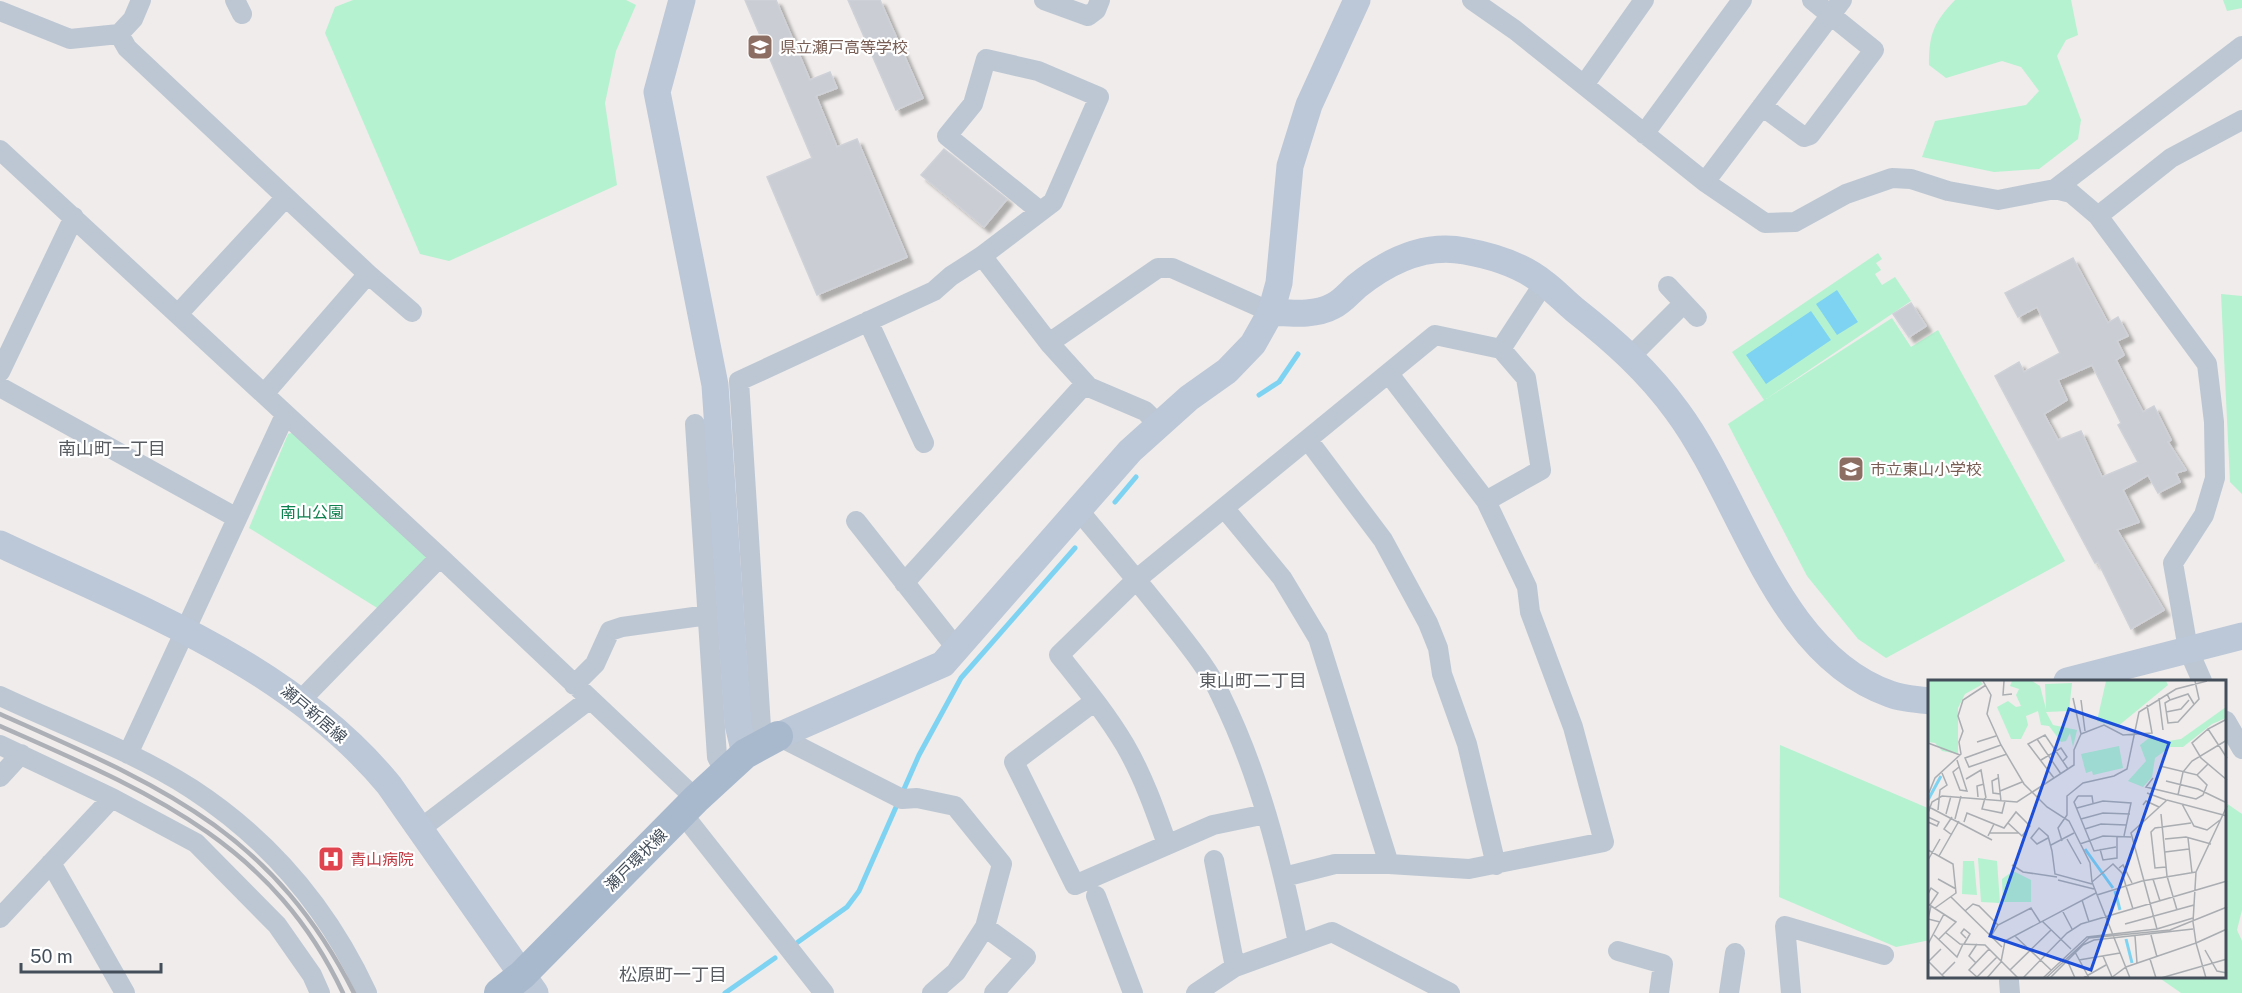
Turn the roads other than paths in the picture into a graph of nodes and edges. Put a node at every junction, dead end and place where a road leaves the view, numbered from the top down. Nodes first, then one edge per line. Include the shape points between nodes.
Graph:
1 (141, 0) edge
2 (682, 0) edge
3 (1044, 0) edge
4 (1100, 0) edge
5 (1357, 0) edge
6 (1472, 0) edge
7 (1644, 0) edge
8 (1742, 0) edge
9 (1812, 0) edge
10 (1836, 8) edge
11 (0, 11) edge
12 (119, 34) junction
13 (2242, 46) edge
14 (1584, 85) junction
15 (1762, 106) junction
16 (2242, 120) edge
17 (1644, 134) junction
18 (0, 150) edge
19 (1705, 182) junction
20 (2055, 189) junction
21 (286, 197) junction
22 (1041, 211) junction
23 (2098, 216) junction
24 (74, 217) junction
25 (982, 256) junction
26 (368, 274) junction
27 (1544, 283) junction
28 (1668, 286) dead end
29 (1684, 303) junction
30 (412, 312) dead end
31 (1271, 312) junction
32 (178, 314) junction
33 (1697, 317) dead end
34 (868, 321) junction
35 (1049, 344) junction
36 (1501, 349) junction
37 (1631, 356) junction
38 (0, 372) edge
39 (1389, 374) junction
40 (1084, 385) junction
41 (0, 387) edge
42 (264, 394) junction
43 (285, 415) junction
44 (695, 424) dead end
45 (1160, 425) junction
46 (1308, 440) junction
47 (924, 443) dead end
48 (1486, 501) junction
49 (1225, 509) junction
50 (1080, 512) junction
51 (237, 518) junction
52 (856, 521) dead end
53 (0, 544) edge
54 (440, 557) junction
55 (1137, 579) junction
56 (904, 583) junction
57 (708, 615) junction
58 (185, 631) junction
59 (2242, 636) edge
60 (957, 649) junction
61 (2188, 649) junction
62 (2071, 680) edge
63 (2202, 680) edge
64 (574, 685) junction
65 (0, 696) edge
66 (590, 699) junction
67 (301, 700) junction
68 (1095, 701) junction
69 (1928, 701) edge
70 (2227, 723) edge
71 (0, 745) edge
72 (2242, 749) edge
73 (753, 752) junction
74 (21, 754) junction
75 (128, 754) junction
76 (0, 777) edge
77 (112, 798) junction
78 (689, 806) junction
79 (1266, 814) junction
80 (420, 829) junction
81 (1167, 844) junction
82 (1214, 860) dead end
83 (51, 863) junction
84 (1389, 864) junction
85 (1496, 865) junction
86 (1284, 877) junction
87 (1096, 896) dead end
88 (0, 918) edge
89 (985, 927) junction
90 (1298, 943) junction
91 (1618, 951) dead end
92 (1735, 953) dead end
93 (1884, 955) dead end
94 (1235, 967) junction
95 (529, 984) edge
96 (125, 993) edge
97 (320, 993) edge
98 (367, 993) edge
99 (499, 993) edge
100 (824, 993) edge
101 (932, 993) edge
102 (994, 993) edge
103 (1133, 993) edge
104 (1196, 993) edge
105 (1450, 993) edge
106 (1659, 993) edge
107 (1729, 993) edge
108 (1791, 993) edge

1 - 12 street via 133,19
2 - 73 street via 657,92 715,386 738,724
3 - 4 street via 1088,16
5 - 31 street via 1309,105 1290,166 1279,283
6 - 14 street
7 - 14 street
8 - 17 street
9 - 10 street
10 - 15 street
10 - 15 street via 1874,50 1810,135 1804,136
11 - 12 street via 70,39
12 - 21 street via 128,48
13 - 20 street
14 - 17 street
15 - 19 street
16 - 23 street via 2171,158
17 - 19 street
18 - 24 street
19 - 20 street via 1772,223 1795,222 1846,194 1892,178 1998,200
20 - 23 street via 2071,193
21 - 26 street
21 - 32 street
22 - 22 street via 947,136 973,104 986,59 1038,71 1100,97 1053,202
22 - 25 street
23 - 61 street via 2207,364 2215,478 2204,515 2173,563
24 - 32 street
24 - 38 street
25 - 34 street via 934,291
25 - 35 street
26 - 30 street
26 - 42 street
27 - 31 street via 1522,268 1488,256 1437,249 1400,257 1374,272 1333,306 1300,314
27 - 36 street
27 - 37 street
28 - 29 street
29 - 33 street
29 - 37 street
31 - 35 street via 1172,268 1158,268
31 - 45 street via 1253,344 1227,371
32 - 42 street
34 - 47 street
34 - 73 street via 739,381
35 - 40 street
36 - 39 street via 1435,335
36 - 48 street via 1526,378 1541,470
37 - 69 street via 1677,411 1709,461 1786,607 1820,648 1854,675 1890,694
39 - 46 street
39 - 48 street
40 - 45 street via 1146,411
40 - 56 street
41 - 51 street
42 - 43 street
43 - 51 street
43 - 54 street
44 - 57 street
45 - 50 street via 1131,451
46 - 49 street
46 - 85 street via 1383,540 1428,623 1467,744
48 - 85 street via 1527,587 1530,612 1573,727 1604,842
49 - 55 street
49 - 84 street via 1282,578 1318,638
50 - 55 street
50 - 60 street
51 - 58 street
52 - 56 street
53 - 58 street, 瀬戸新居線
54 - 64 street
54 - 67 street
55 - 68 street via 1059,655
55 - 79 street via 1221,695
56 - 60 street
57 - 64 street via 610,631 595,664
57 - 73 street via 717,757
58 - 67 street, 瀬戸新居線 via 257,669
58 - 75 street
59 - 61 street
60 - 73 street via 943,664
61 - 62 street
61 - 63 street
64 - 66 street
65 - 75 street
66 - 78 street
66 - 80 street
67 - 80 street, 瀬戸新居線 via 375,768
68 - 81 street via 1144,783
68 - 81 street via 1014,762 1075,885
70 - 72 street
71 - 74 street
73 - 78 main road, 瀬戸環状線
73 - 89 street via 897,797 955,806 1002,864
74 - 76 street
74 - 77 street
75 - 98 street via 191,789 279,859 333,928
77 - 83 street
77 - 97 street via 196,843 277,925
78 - 95 main road, 瀬戸環状線
78 - 100 street
79 - 81 street via 1213,825
79 - 86 street
80 - 95 street, 瀬戸新居線
82 - 94 street
83 - 88 street
83 - 96 street
84 - 85 street via 1469,869
84 - 86 street via 1335,864
86 - 90 street
87 - 103 street
89 - 101 street via 956,972
89 - 102 street via 1026,957
90 - 94 street
90 - 105 street via 1332,932
91 - 106 street via 1663,964
92 - 107 street
93 - 108 street via 1785,927
94 - 104 street
95 - 99 main road, 瀬戸環状線

